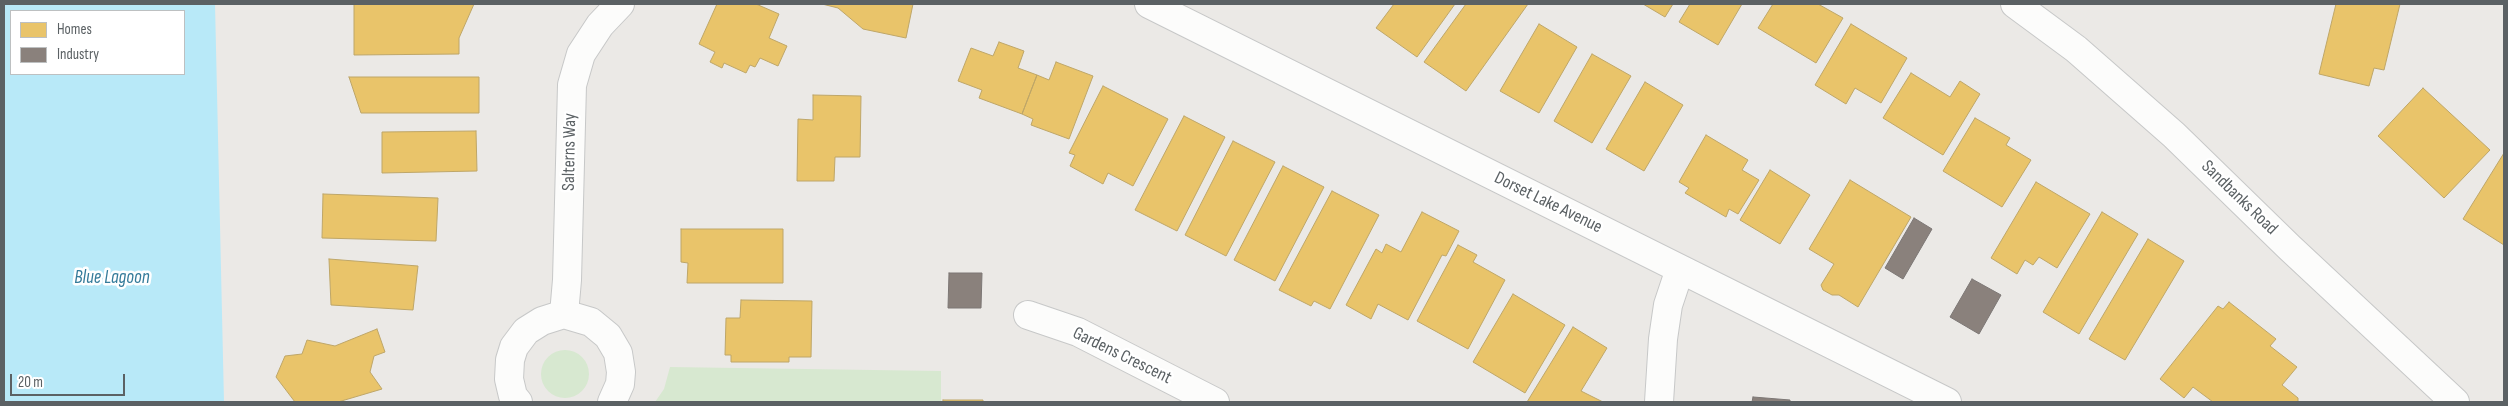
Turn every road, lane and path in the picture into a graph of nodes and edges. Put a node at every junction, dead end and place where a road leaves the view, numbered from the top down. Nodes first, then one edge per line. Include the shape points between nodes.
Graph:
1 (620, 4) edge
2 (1149, 4) edge
3 (2015, 4) edge
4 (1680, 268) junction
5 (564, 314) junction
6 (1028, 316) dead end
7 (518, 402) edge
8 (612, 402) edge
9 (1215, 402) edge
10 (1659, 402) edge
11 (1947, 402) edge
12 (2455, 402) edge

1 - 5 street, Salterns Way via 581,54 572,85
2 - 4 street, Dorset Lake Avenue
3 - 12 street, Sandbanks Road via 2076,50 2174,135 2288,247
4 - 10 street via 1668,305
4 - 11 street, Dorset Lake Avenue
5 - 7 street via 542,321 526,331 514,347 509,379
5 - 8 street via 590,322 608,336 618,353 620,384
6 - 9 street, Gardens Crescent via 1078,332

